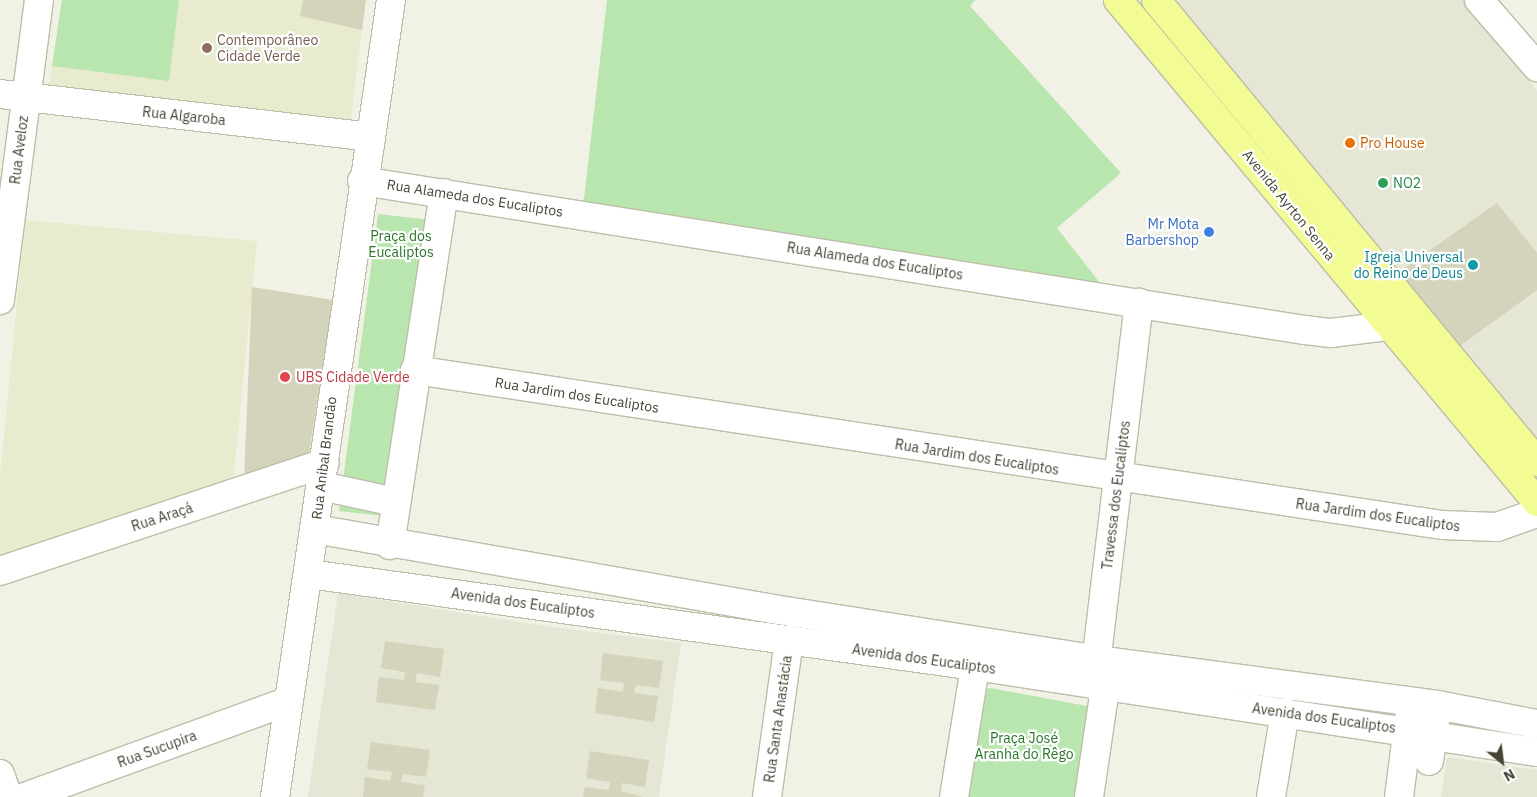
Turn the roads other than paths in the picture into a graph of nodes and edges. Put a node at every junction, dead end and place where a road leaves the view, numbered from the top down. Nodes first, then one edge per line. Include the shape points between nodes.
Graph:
1 (39, 0) edge
2 (391, 0) edge
3 (1118, 0) edge
4 (1156, 0) edge
5 (1479, 0) edge
6 (1537, 68) edge
7 (13, 96) edge
8 (369, 137) junction
9 (362, 181) junction
10 (444, 193) junction
11 (0, 300) edge
12 (1139, 303) junction
13 (1388, 326) junction
14 (415, 370) junction
15 (1537, 462) edge
16 (322, 475) junction
17 (1117, 479) junction
18 (395, 502) junction
19 (1537, 502) edge
20 (1537, 512) edge
21 (315, 529) junction
22 (390, 545) junction
23 (0, 571) edge
24 (309, 574) junction
25 (773, 609) junction
26 (778, 638) junction
27 (979, 639) junction
28 (1097, 660) junction
29 (975, 666) junction
30 (1104, 686) junction
31 (289, 701) junction
32 (1424, 704) junction
33 (1285, 712) junction
34 (1537, 724) edge
35 (1420, 731) junction
36 (1537, 752) edge
37 (1430, 761) dead end
38 (0, 774) edge
39 (8, 797) edge
40 (25, 797) edge
41 (275, 797) edge
42 (767, 797) edge
43 (954, 797) edge
44 (1089, 797) edge
45 (1272, 797) edge
46 (1399, 797) edge

1 - 7 street, Rua Aveloz
2 - 8 street, Rua Aníbal Brandão
3 - 13 main road, Avenida Ayrton Senna
4 - 15 main road, Avenida Ayrton Senna
5 - 6 street
7 - 8 street, Rua Algaroba
7 - 11 street, Rua Aveloz
8 - 9 street, Rua Aníbal Brandão
9 - 10 street, Rua Alameda dos Eucaliptos
9 - 16 street, Rua Aníbal Brandão
10 - 12 street, Rua Alameda dos Eucaliptos
10 - 14 street
12 - 13 street, Rua Alameda dos Eucaliptos via 1331,333
12 - 17 street, Travessa dos Eucaliptos
13 - 19 main road, Avenida Ayrton Senna
14 - 17 street, Rua Jardim dos Eucaliptos
14 - 18 street
16 - 18 street
16 - 21 street, Rua Aníbal Brandão
16 - 23 street, Rua Araçá
17 - 20 street, Rua Jardim dos Eucaliptos via 1471,528 1497,527
17 - 28 street, Travessa dos Eucaliptos
18 - 22 street
21 - 22 street, Avenida dos Eucaliptos
21 - 24 street, Rua Aníbal Brandão
22 - 25 street, Avenida dos Eucaliptos
24 - 26 street, Avenida dos Eucaliptos
24 - 31 street, Rua Aníbal Brandão
25 - 26 street, Rua Santa Anastácia
25 - 27 street, Avenida dos Eucaliptos
26 - 29 street, Avenida dos Eucaliptos
26 - 42 street, Rua Santa Anastácia
27 - 28 street, Avenida dos Eucaliptos
27 - 29 street
28 - 30 street, Travessa dos Eucaliptos
28 - 32 street, Avenida dos Eucaliptos
29 - 30 street, Avenida dos Eucaliptos
29 - 43 street
30 - 33 street, Avenida dos Eucaliptos
30 - 44 street
31 - 40 street, Rua Sucupira
31 - 41 street, Rua Aníbal Brandão
32 - 34 street, Avenida dos Eucaliptos
32 - 35 street
33 - 35 street, Avenida dos Eucaliptos
33 - 45 street
35 - 36 street, Avenida dos Eucaliptos
35 - 37 street
35 - 46 street
38 - 39 street

